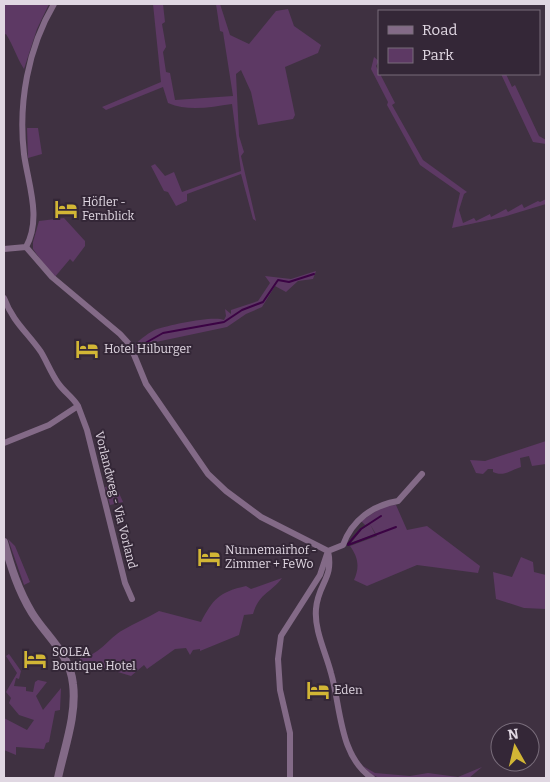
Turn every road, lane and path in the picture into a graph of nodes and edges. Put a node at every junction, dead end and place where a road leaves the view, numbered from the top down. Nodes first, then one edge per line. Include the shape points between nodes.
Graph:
1 (54, 4) edge
2 (26, 247) junction
3 (4, 249) edge
4 (4, 298) edge
5 (78, 406) junction
6 (4, 443) edge
7 (422, 474) dead end
8 (4, 542) edge
9 (328, 551) junction
10 (132, 599) dead end
11 (58, 778) edge
12 (290, 778) edge
13 (372, 778) edge

1 - 2 street via 32,54 24,94 24,149 33,206 32,230
2 - 3 street
2 - 9 street via 68,291 130,346 146,384 208,474 261,516
4 - 5 street, Vorlandweg - Via Vorland via 20,328
5 - 6 street via 49,425
5 - 10 street, Vorlandweg - Via Vorland
7 - 9 street via 398,501 384,503 371,510 351,529 343,545
8 - 11 street via 18,588 65,656 72,676 74,697
9 - 12 street via 320,575 281,636 278,659 280,690 290,733
9 - 13 street via 330,572 320,590 316,620 348,744 362,770

